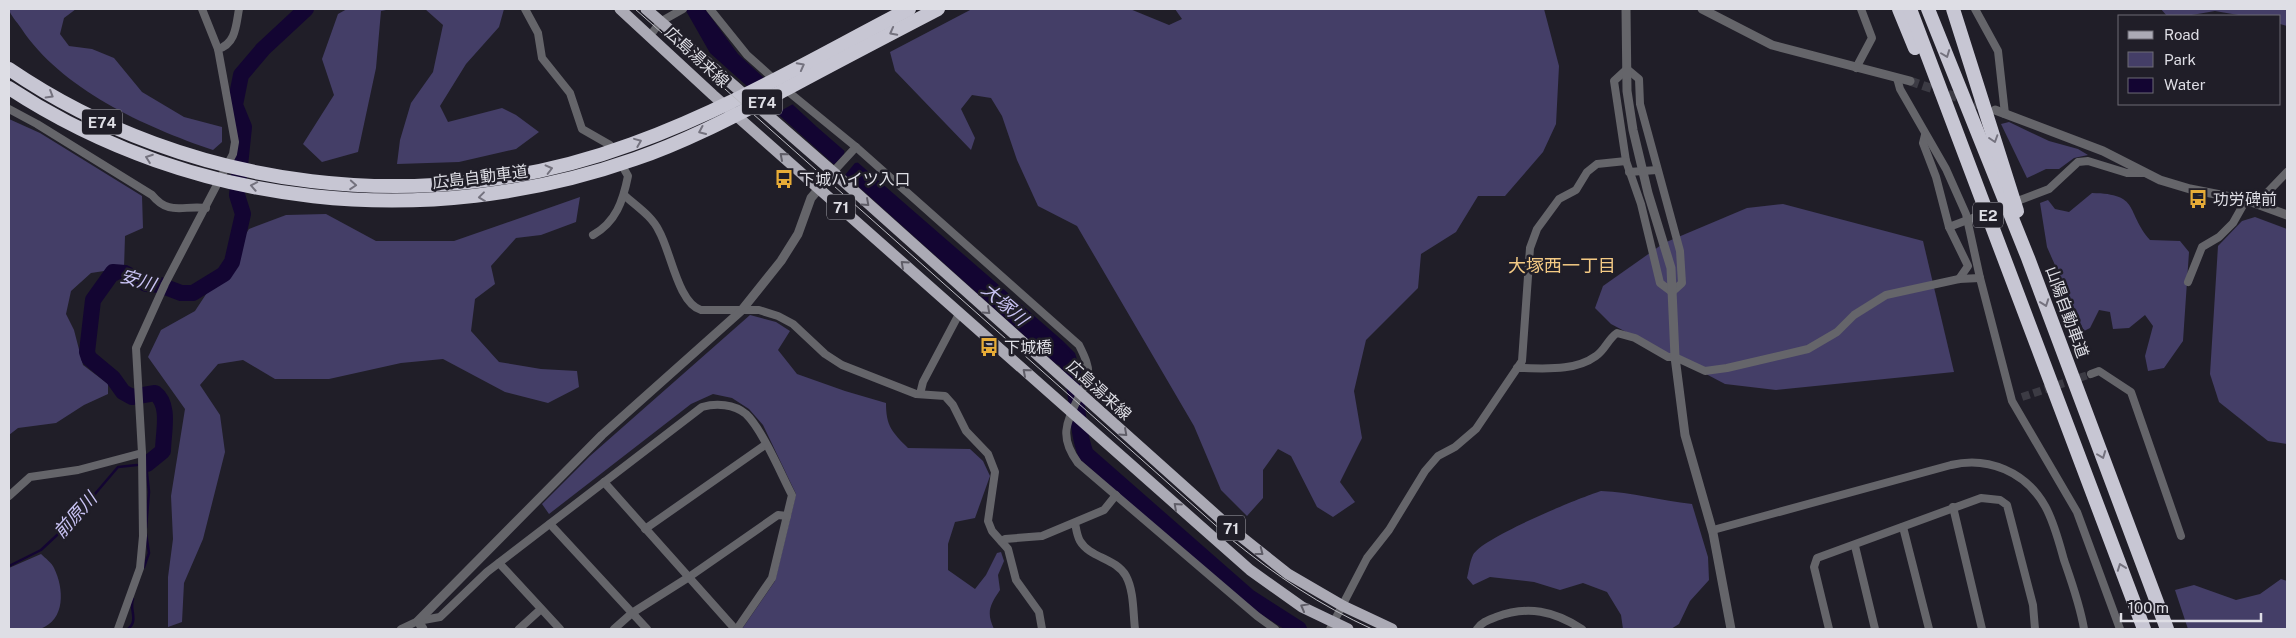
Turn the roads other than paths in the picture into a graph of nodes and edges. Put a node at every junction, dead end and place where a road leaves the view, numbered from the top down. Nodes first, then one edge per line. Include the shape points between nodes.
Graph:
1 (202, 9) edge
2 (239, 9) edge
3 (525, 9) edge
4 (620, 9) edge
5 (646, 9) edge
6 (710, 9) edge
7 (909, 9) edge
8 (937, 9) edge
9 (1626, 9) edge
10 (1702, 9) edge
11 (1861, 9) edge
12 (1899, 9) edge
13 (1910, 9) edge
14 (1928, 9) edge
15 (1953, 9) edge
16 (1975, 9) edge
17 (680, 10) edge
18 (660, 22) junction
19 (650, 36) junction
20 (218, 49) junction
21 (1856, 68) junction
22 (9, 69) edge
23 (1627, 69) junction
24 (1897, 78) junction
25 (1910, 80) tunnel mouth
26 (9, 88) edge
27 (9, 109) edge
28 (1995, 110) tunnel mouth
29 (2005, 114) junction
30 (1924, 135) junction
31 (854, 150) junction
32 (1626, 161) junction
33 (1655, 170) junction
34 (834, 171) junction
35 (1632, 171) junction
36 (2287, 172) edge
37 (2144, 173) junction
38 (818, 186) junction
39 (303, 188) junction
40 (624, 195) junction
41 (2246, 200) junction
42 (206, 208) junction
43 (2287, 216) edge
44 (1951, 226) junction
45 (593, 235) dead end
46 (2028, 258) junction
47 (1980, 278) junction
48 (1959, 279) junction
49 (2188, 282) dead end
50 (1672, 292) junction
51 (741, 311) junction
52 (959, 314) junction
53 (1675, 357) junction
54 (1517, 368) junction
55 (2091, 374) tunnel mouth
56 (920, 394) junction
57 (1084, 394) junction
58 (2022, 397) tunnel mouth
59 (2012, 401) junction
60 (1068, 408) junction
61 (2064, 423) junction
62 (765, 445) junction
63 (142, 452) junction
64 (604, 482) junction
65 (1116, 495) junction
66 (9, 496) edge
67 (1953, 507) junction
68 (787, 516) junction
69 (1074, 522) junction
70 (550, 524) junction
71 (1903, 527) junction
72 (645, 529) junction
73 (1713, 530) junction
74 (2181, 536) dead end
75 (1001, 542) junction
76 (1855, 546) junction
77 (499, 563) junction
78 (688, 577) junction
79 (1343, 606) junction
80 (541, 609) junction
81 (632, 613) junction
82 (418, 621) junction
83 (1331, 626) edge
84 (118, 629) edge
85 (401, 629) edge
86 (423, 629) edge
87 (519, 629) edge
88 (560, 629) edge
89 (614, 629) edge
90 (647, 629) edge
91 (736, 629) edge
92 (1042, 629) edge
93 (1136, 629) edge
94 (1275, 629) edge
95 (1348, 629) edge
96 (1392, 629) edge
97 (1477, 629) edge
98 (1582, 629) edge
99 (1731, 629) edge
100 (1829, 629) edge
101 (1875, 629) edge
102 (1929, 629) edge
103 (1982, 629) edge
104 (2035, 629) edge
105 (2084, 629) edge
106 (2120, 629) edge
107 (2144, 629) edge
108 (2166, 629) edge

1 - 20 street
2 - 20 street via 232,41
3 - 40 street via 538,33 542,58 570,93 582,129 610,145 628,176
4 - 19 main road, 広島湯来線 / 71
5 - 18 main road, 広島湯来線 / 71
6 - 31 street via 747,55
39 -> 7 highway, 広島自動車道 / E74 via 456,184 502,179 575,162 631,145 698,118
8 -> 39 highway, 広島自動車道 / E74 via 704,131 581,177 459,200 354,201
9 - 23 street
10 - 21 street via 1772,45
11 - 21 street via 1872,38
12 - 61 highway
13 - 61 highway, E2
14 -> 46 highway, 山陽自動車道 / E2
15 -> 46 highway via 2018,215
16 - 29 street via 1998,51
17 - 18 street
18 - 19 street
18 - 34 main road, 広島湯来線 / 71
38 -> 19 main road, 広島湯来線 / 71
20 - 42 street via 235,142 233,154
21 - 24 street
22 -> 39 highway, 広島自動車道 / E74 via 68,106 111,126 202,159
23 - 32 street via 1614,81
23 - 33 street via 1640,79 1640,104
23 - 50 street via 1633,130 1670,268
24 - 25 street
24 - 30 street
39 -> 26 highway, 広島自動車道 / E74 via 195,173 150,158 61,119
27 - 42 street via 152,195 160,205 176,210 192,206
28 - 29 street
29 - 37 street via 2103,151
30 - 44 street via 1923,143
30 - 47 street via 1946,169 1966,214
31 - 34 street
31 - 57 street via 1079,345 1086,361 1088,379
32 - 35 street
32 - 54 street via 1597,164 1587,172 1576,190 1560,199 1536,229 1530,248 1522,361
33 - 35 street
33 - 50 street via 1680,250 1682,283
34 - 38 street
34 -> 57 main road, 広島湯来線 / 71 via 1060,376
35 - 50 street via 1660,283
36 - 41 street via 2264,196
37 - 41 street via 2190,189
37 - 44 street via 2127,173 2088,161 2078,162 2049,189
38 - 51 street via 810,198 798,234 782,261
52 -> 38 main road, 広島湯来線 / 71
40 - 45 street via 613,218 604,229
40 - 51 street via 651,219 659,231 684,296 693,308
41 - 43 street
41 - 49 street via 2233,223 2202,247
42 - 63 street via 164,286 136,348
44 - 48 street via 1968,266
46 -> 108 highway, 山陽自動車道 / E2
47 - 48 street
47 - 59 street
48 - 53 street via 1886,295 1854,315 1837,332 1808,349 1705,371
50 - 53 street
51 - 56 street via 759,310 778,316 793,324 842,365
51 - 82 street via 602,435
52 - 56 street via 923,382
60 -> 52 main road, 広島湯来線 / 71
53 - 54 street via 1668,357 1635,338 1617,333 1598,355 1583,362 1561,368
53 - 73 street via 1685,435
54 - 79 street via 1476,429 1455,447 1438,456 1425,471 1389,530 1367,558
55 - 74 street via 2099,371 2131,392
56 - 75 street via 945,396 966,431 988,454 996,472 988,521
57 - 60 street
57 -> 79 main road, 広島湯来線 / 71 via 1241,537 1288,574
58 - 59 street
59 - 106 street via 2077,512
60 - 65 street via 1065,436 1069,451
83 -> 60 main road, 広島湯来線 / 71 via 1250,570
107 -> 61 highway, E2
62 - 64 street via 746,414 732,407 714,404 702,407
62 - 68 street via 792,495
62 - 72 street
63 - 66 street via 78,470 30,478
63 - 84 street via 140,568
64 - 70 street
64 - 72 street
65 - 69 street via 1104,510
65 - 94 street
67 - 71 street
67 - 103 street
67 - 104 street via 1981,498 2000,500 2007,505 2033,605
68 - 78 street via 778,516
68 - 91 street via 772,578
69 - 75 street via 1042,536
69 - 93 street via 1080,541 1088,550 1118,566 1126,576 1131,589
70 - 77 street
70 - 81 street
71 - 76 street
71 - 102 street
72 - 78 street
73 - 99 street
73 - 105 street via 1958,463 1992,465 2021,478 2046,506
75 - 92 street via 1008,549 1016,580 1039,612
76 - 100 street via 1815,560
76 - 101 street
77 - 80 street
77 - 82 street via 440,616
78 - 81 street
78 - 91 street
79 - 83 street
79 - 96 main road, 広島湯来線 / 71
80 - 87 street
80 - 88 street
81 - 89 street
81 - 90 street
82 - 85 street
82 - 86 street
83 - 95 main road, 広島湯来線 / 71
97 - 98 street via 1482,622 1524,609 1540,610

